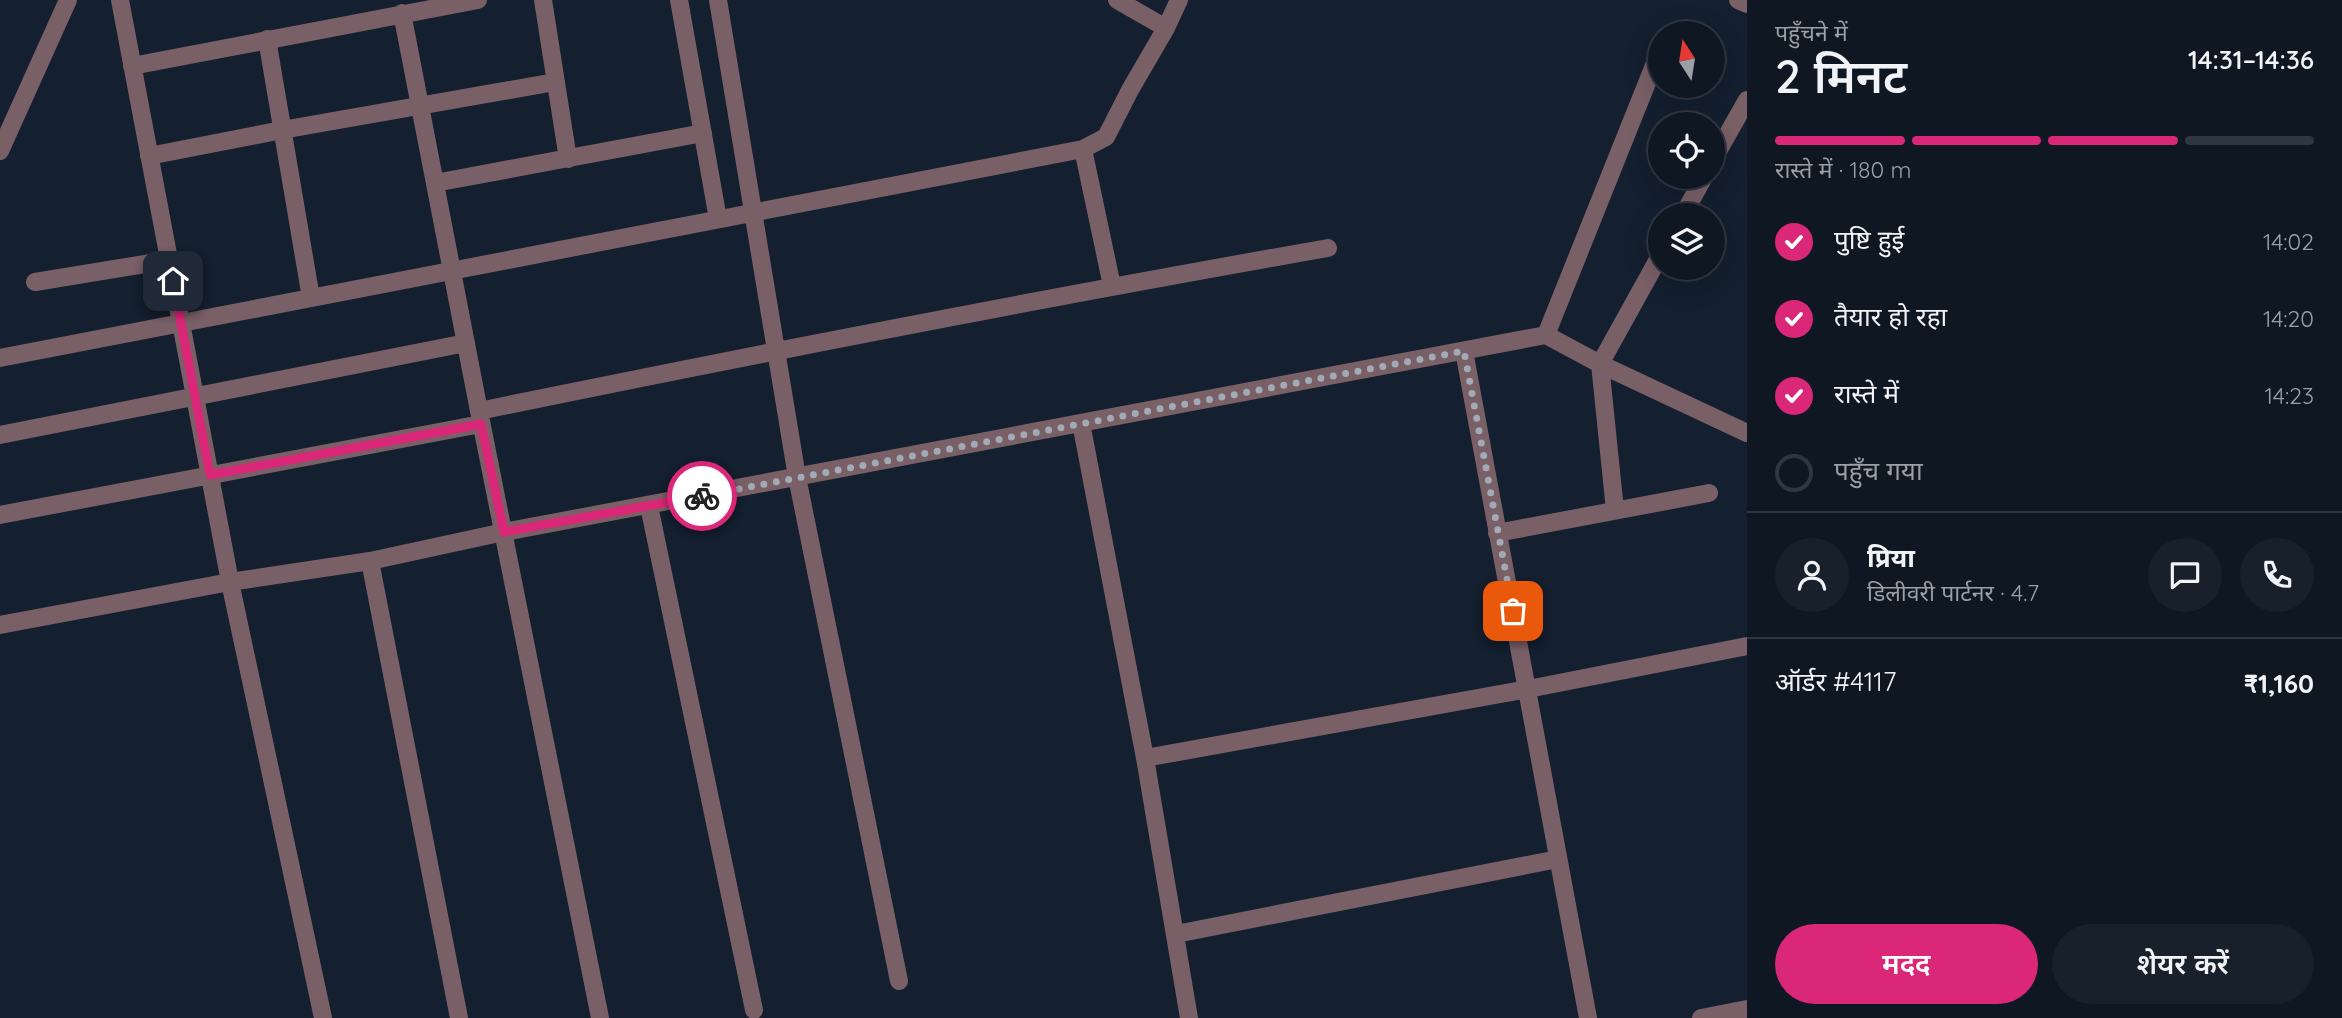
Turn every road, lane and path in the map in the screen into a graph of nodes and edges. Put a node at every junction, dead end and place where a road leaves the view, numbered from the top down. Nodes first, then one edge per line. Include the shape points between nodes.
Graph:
1 (68, 0) edge
2 (120, 0) edge
3 (478, 0) edge
4 (543, 0) edge
5 (679, 0) edge
6 (718, 0) edge
7 (1117, 0) edge
8 (1179, 0) edge
9 (1738, 0) edge
10 (1747, 4) edge
11 (423, 5) edge
12 (402, 13) junction
13 (1166, 27) junction
14 (267, 39) junction
15 (132, 66) junction
16 (1648, 80) edge
17 (555, 82) junction
18 (1747, 100) edge
19 (420, 106) junction
20 (282, 130) junction
21 (703, 132) junction
22 (1725, 139) edge
23 (1083, 149) junction
24 (0, 151) edge
25 (149, 156) junction
26 (568, 159) junction
27 (435, 183) junction
28 (751, 212) junction
29 (718, 219) junction
30 (1328, 248) dead end
31 (169, 260) junction
32 (452, 270) junction
33 (1648, 277) edge
34 (35, 282) dead end
35 (1111, 286) junction
36 (311, 298) junction
37 (181, 323) junction
38 (1546, 335) junction
39 (466, 343) junction
40 (776, 350) junction
41 (1464, 351) junction
42 (0, 358) edge
43 (1600, 364) junction
44 (195, 396) junction
45 (480, 417) junction
46 (1081, 423) junction
47 (1747, 433) edge
48 (0, 435) edge
49 (210, 475) junction
50 (797, 477) junction
51 (1709, 494) dead end
52 (649, 506) junction
53 (1615, 510) junction
54 (0, 515) edge
55 (504, 532) junction
56 (1497, 533) junction
57 (370, 561) junction
58 (230, 582) junction
59 (0, 625) edge
60 (1747, 646) edge
61 (1528, 689) junction
62 (1145, 758) junction
63 (1558, 859) junction
64 (1176, 934) junction
65 (899, 981) dead end
66 (1747, 1009) edge
67 (754, 1010) dead end
68 (323, 1018) edge
69 (459, 1018) edge
70 (600, 1018) edge
71 (1189, 1018) edge
72 (1588, 1018) edge
73 (1701, 1018) edge

1 - 24 street
2 - 15 street
3 - 11 street
4 - 17 street
5 - 21 street
6 - 28 street
7 - 13 street
8 - 13 street
9 - 10 street
11 - 12 street
12 - 14 street
12 - 19 street
13 - 23 street via 1106,137
14 - 15 street
14 - 20 street
15 - 25 street
16 - 38 street
17 - 19 street
17 - 26 street
18 - 22 street
19 - 20 street
19 - 27 street
20 - 25 street
20 - 36 street
21 - 26 street
21 - 29 street
23 - 28 street
23 - 35 street
25 - 31 street
26 - 27 street
27 - 32 street
28 - 29 street
28 - 40 street
29 - 32 street
30 - 35 street
31 - 34 street
31 - 37 street
32 - 36 street
32 - 39 street
33 - 43 street
35 - 40 street
36 - 37 street
37 - 42 street
37 - 44 street
38 - 41 street
38 - 43 street
39 - 44 street
39 - 45 street
40 - 45 street
40 - 50 street
41 - 46 street
41 - 56 street
43 - 47 street
43 - 53 street
44 - 48 street
44 - 49 street
45 - 49 street
45 - 55 street
46 - 50 street
46 - 62 street
49 - 54 street
49 - 58 street
50 - 52 street
50 - 65 street
51 - 53 street
52 - 55 street
52 - 67 street
53 - 56 street
55 - 57 street
55 - 70 street
56 - 61 street
57 - 58 street
57 - 69 street
58 - 59 street
58 - 68 street
60 - 61 street
61 - 62 street
61 - 63 street
62 - 64 street
63 - 64 street
63 - 72 street
64 - 71 street
66 - 73 street

